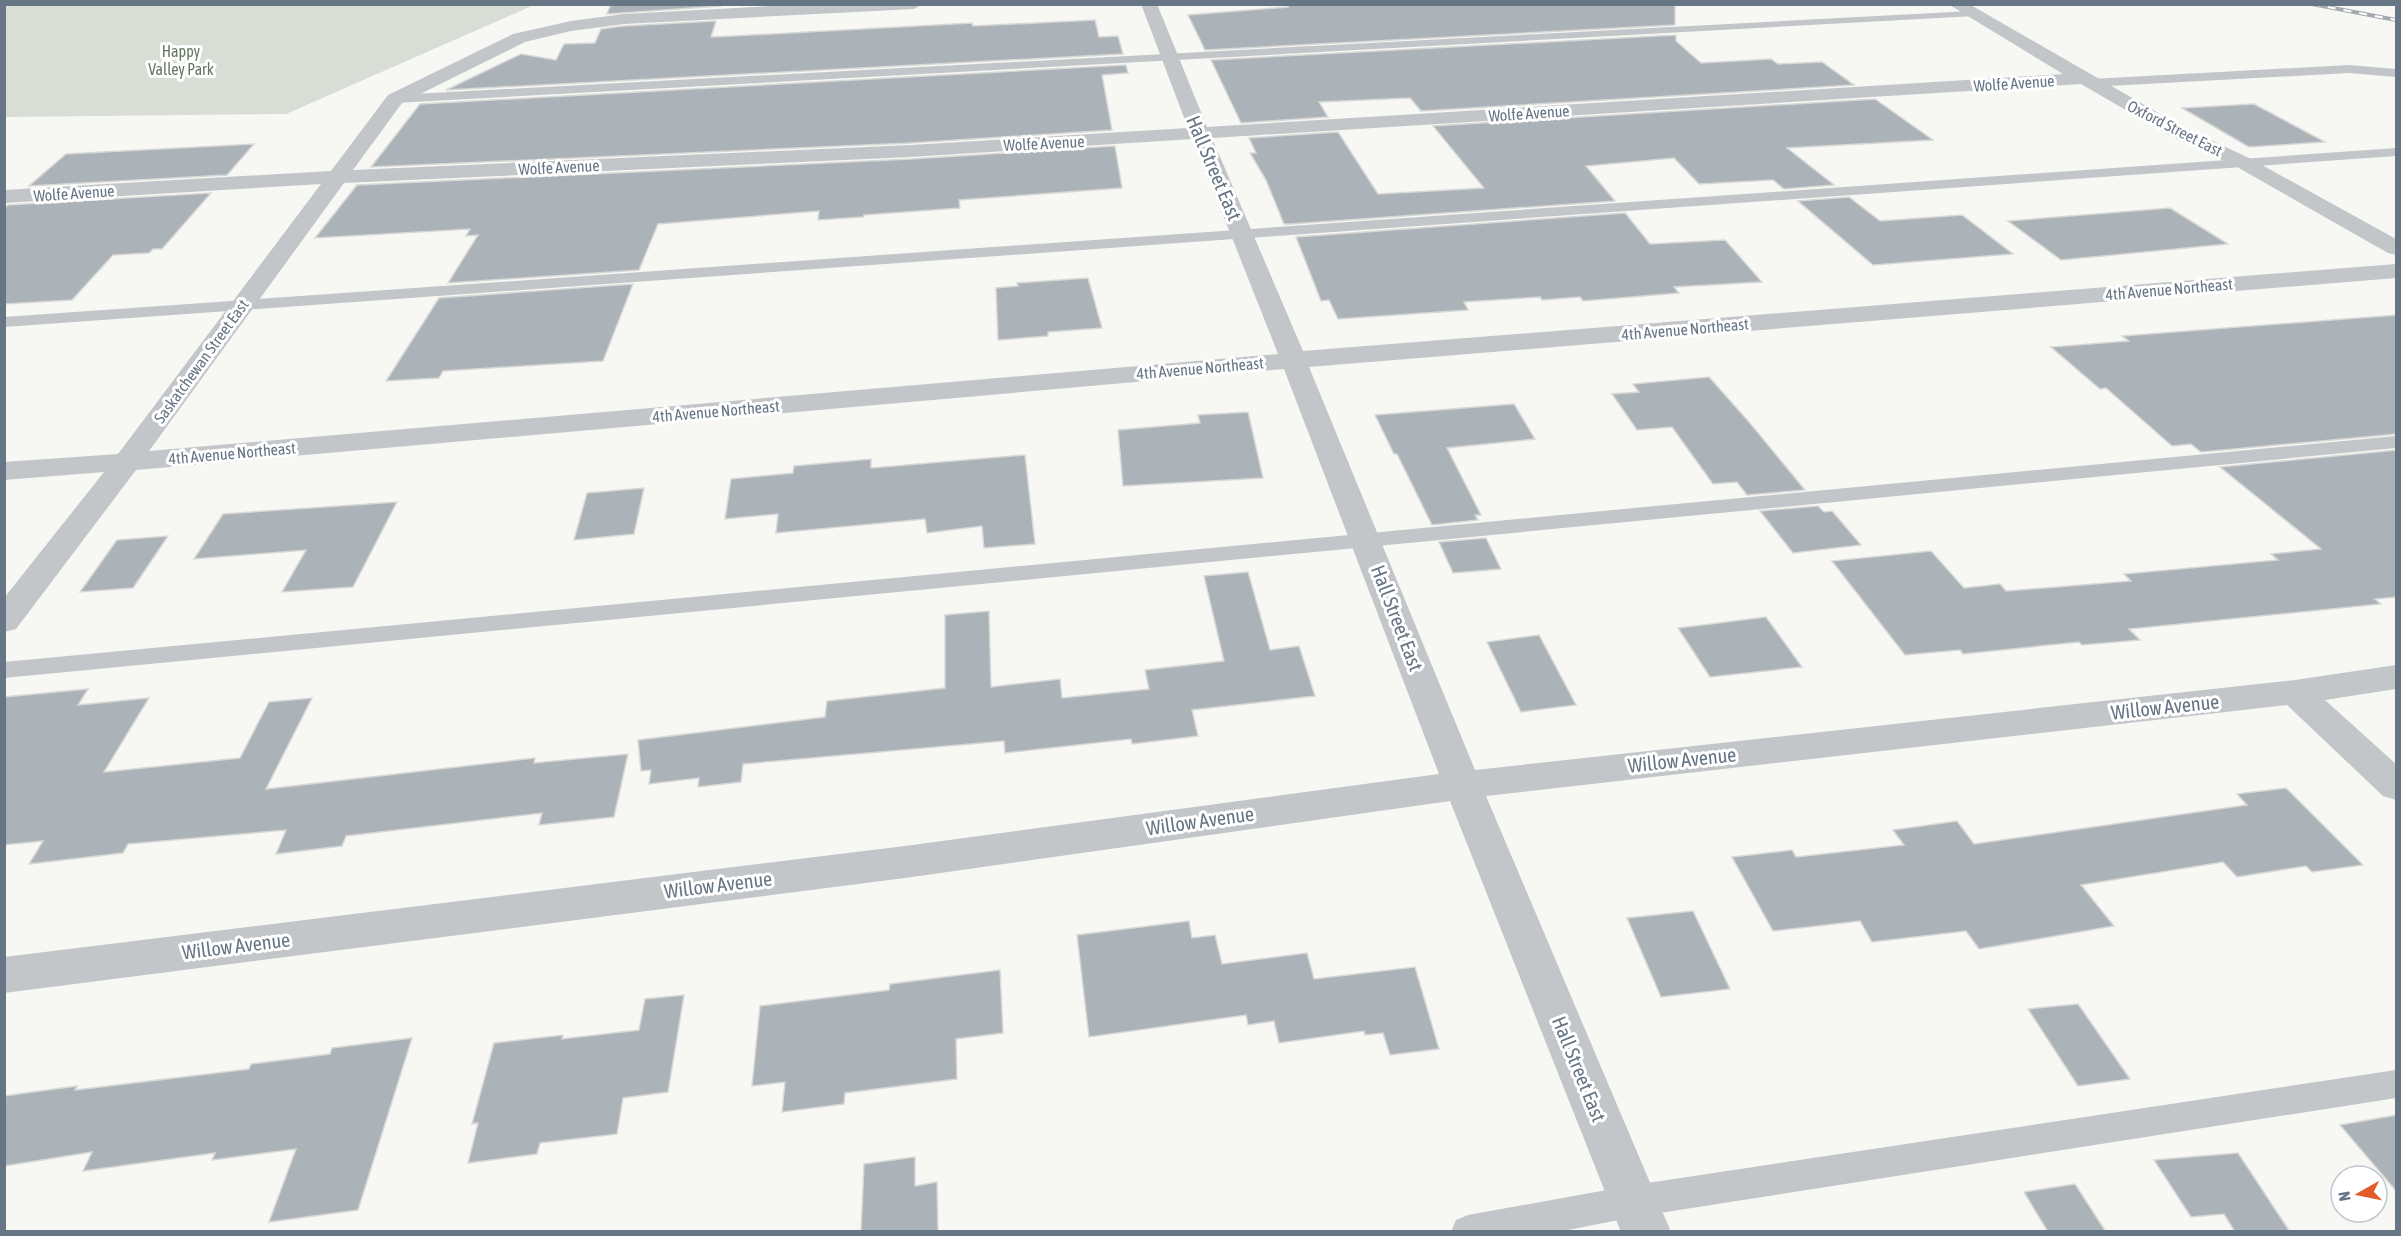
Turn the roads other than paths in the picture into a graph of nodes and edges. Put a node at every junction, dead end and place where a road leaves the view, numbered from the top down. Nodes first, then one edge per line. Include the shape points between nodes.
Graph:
1 (914, 4) edge
2 (1149, 4) edge
3 (1964, 9) edge
4 (1168, 57) junction
5 (2397, 73) edge
6 (2087, 81) junction
7 (395, 99) junction
8 (1199, 134) junction
9 (2397, 152) edge
10 (2244, 163) junction
11 (336, 177) junction
12 (4, 197) edge
13 (1242, 233) junction
14 (2397, 248) edge
15 (2397, 271) edge
16 (242, 305) junction
17 (4, 322) edge
18 (1294, 360) junction
19 (2397, 442) edge
20 (127, 462) junction
21 (4, 471) edge
22 (1367, 541) junction
23 (4, 621) edge
24 (4, 670) edge
25 (2397, 677) edge
26 (2295, 692) junction
27 (1462, 785) junction
28 (2397, 786) edge
29 (4, 975) edge
30 (2397, 1084) edge
31 (1634, 1201) junction
32 (1468, 1232) edge
33 (1646, 1232) edge

1 - 7 street via 624,19 571,26 519,38
2 - 4 street, Hall Street East
3 - 4 lane
3 - 6 street, Oxford Street East
4 - 7 lane
4 - 8 street, Hall Street East
5 - 6 lane via 2349,69
6 - 8 street, Wolfe Avenue
6 - 10 street, Oxford Street East via 2174,130
7 - 11 street, Saskatchewan Street East
8 - 11 street, Wolfe Avenue
8 - 13 street, Hall Street East
9 - 10 lane
10 - 13 lane
10 - 14 street, Oxford Street East
11 - 12 street, Wolfe Avenue
11 - 16 street, Saskatchewan Street East
13 - 16 lane
13 - 18 street, Hall Street East
15 - 18 street, 4th Avenue Northeast
16 - 17 lane
16 - 20 street, Saskatchewan Street East
18 - 20 street, 4th Avenue Northeast
18 - 22 street, Hall Street East
19 - 22 lane
20 - 21 street, 4th Avenue Northeast
20 - 23 street, Saskatchewan Street East
22 - 24 lane
22 - 27 street, Hall Street East
25 - 26 street, Willow Avenue
26 - 27 street, Willow Avenue
26 - 28 street
27 - 29 street, Willow Avenue via 904,862
27 - 31 street, Hall Street East
30 - 31 lane
31 - 32 lane
31 - 33 street, Hall Street East

